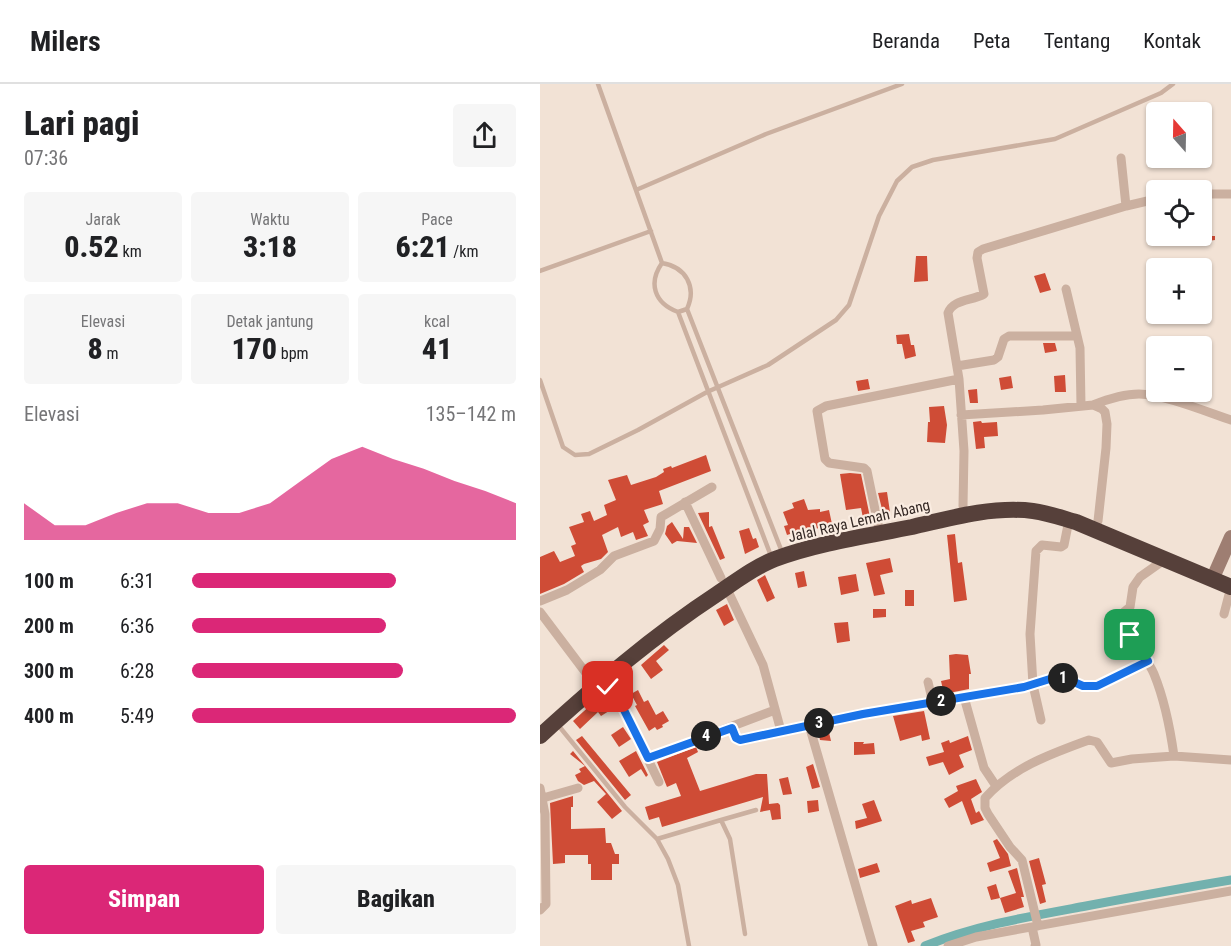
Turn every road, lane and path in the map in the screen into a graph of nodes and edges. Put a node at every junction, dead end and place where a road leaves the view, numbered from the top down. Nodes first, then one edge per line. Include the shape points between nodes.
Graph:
1 (598, 84) edge
2 (902, 84) edge
3 (1173, 84) edge
4 (1121, 158) dead end
5 (636, 190) junction
6 (1212, 194) edge
7 (1231, 194) edge
8 (1146, 201) edge
9 (1126, 206) junction
10 (651, 231) junction
11 (662, 263) junction
12 (540, 271) edge
13 (1066, 289) dead end
14 (687, 309) junction
15 (678, 312) junction
16 (1076, 336) junction
17 (957, 366) junction
18 (959, 379) junction
19 (540, 380) edge
20 (718, 388) junction
21 (708, 392) junction
22 (1093, 405) junction
23 (1081, 406) junction
24 (961, 415) junction
25 (1231, 420) edge
26 (712, 487) dead end
27 (685, 502) junction
28 (963, 506) junction
29 (1069, 520) junction
30 (1098, 521) junction
31 (878, 524) junction
32 (1231, 537) edge
33 (776, 554) junction
34 (1164, 560) junction
35 (1224, 573) edge
36 (724, 583) junction
37 (1231, 587) edge
38 (540, 601) edge
39 (540, 612) edge
40 (1224, 614) dead end
41 (1148, 661) junction
42 (596, 678) junction
43 (928, 682) dead end
44 (1033, 686) junction
45 (964, 698) junction
46 (933, 703) junction
47 (775, 710) junction
48 (1041, 720) dead end
49 (548, 722) edge
50 (809, 725) junction
51 (732, 728) junction
52 (780, 731) junction
53 (540, 736) edge
54 (1174, 756) junction
55 (648, 758) junction
56 (1231, 760) edge
57 (659, 782) dead end
58 (996, 786) junction
59 (540, 788) edge
60 (578, 788) dead end
61 (543, 798) junction
62 (756, 810) dead end
63 (721, 819) junction
64 (657, 839) junction
65 (1231, 891) edge
66 (540, 910) edge
67 (1036, 924) junction
68 (745, 934) dead end
69 (689, 946) edge
70 (873, 946) edge
71 (948, 946) edge
72 (1035, 946) edge

1 - 5 lane
2 - 5 lane via 766,134
3 - 20 lane via 1161,93 1055,139 912,167 897,182 879,216 849,305 836,320 768,365
4 - 9 street
5 - 10 lane
6 - 7 street
8 - 9 street
9 - 17 street via 980,250 977,258 984,294 956,303 948,313
10 - 11 lane
10 - 12 lane
11 - 14 lane via 677,267 688,279 692,294
11 - 15 lane via 656,271 655,292 668,309
13 - 16 street
14 - 15 lane
14 - 20 lane
15 - 21 lane
16 - 17 street via 1010,336 1004,339 994,360
16 - 23 street via 1080,348
17 - 18 street
18 - 24 street
18 - 31 street via 825,406 817,411 825,459 867,471
19 - 21 lane via 563,447 581,455
20 - 21 lane
20 - 33 lane
21 - 33 lane
22 - 23 street
22 - 25 street via 1144,394
22 - 30 street via 1103,410 1107,424
23 - 24 street
24 - 28 street
26 - 27 street
27 - 36 street
27 - 38 street via 661,517 654,541 614,556 600,570
28 - 30 highway, Jalal Raya Lemah Abang via 1032,499
28 - 31 highway, Jalal Raya Lemah Abang
29 - 33 highway, Jalal Raya Lemah Abang via 1034,511 993,511
29 - 34 highway, Jalal Raya Lemah Abang
29 - 44 street via 1064,545 1042,545 1036,551 1030,634
30 - 35 highway, Jalal Raya Lemah Abang
31 - 33 highway, Jalal Raya Lemah Abang
32 - 35 street
33 - 36 highway, Jalal Raya Lemah Abang
34 - 37 highway, Jalal Raya Lemah Abang
34 - 41 street via 1140,577 1133,587 1130,607 1124,612 1130,635
36 - 42 highway, Jalal Raya Lemah Abang
36 - 47 street via 763,665
37 - 40 street
39 - 42 street
41 - 44 street via 1097,686 1060,678
41 - 54 street via 1167,710
42 - 49 highway, Jalal Raya Lemah Abang
42 - 55 street via 618,698
43 - 46 street
44 - 45 street
44 - 48 street
45 - 46 street
45 - 58 street via 984,768
46 - 50 street
47 - 51 street
47 - 52 street
49 - 53 highway, Jalal Raya Lemah Abang
49 - 64 lane
50 - 52 street
50 - 70 street
51 - 52 street via 740,740
51 - 55 street
54 - 56 street
54 - 58 street via 1111,763 1097,742 1089,740 1036,760
55 - 57 street
58 - 67 street via 985,798 985,808 1022,860
59 - 61 street
60 - 61 street
61 - 66 street via 546,904
62 - 63 lane
63 - 64 lane
63 - 68 lane via 730,838
64 - 69 lane via 678,885
65 - 67 street
67 - 71 street
67 - 72 street

